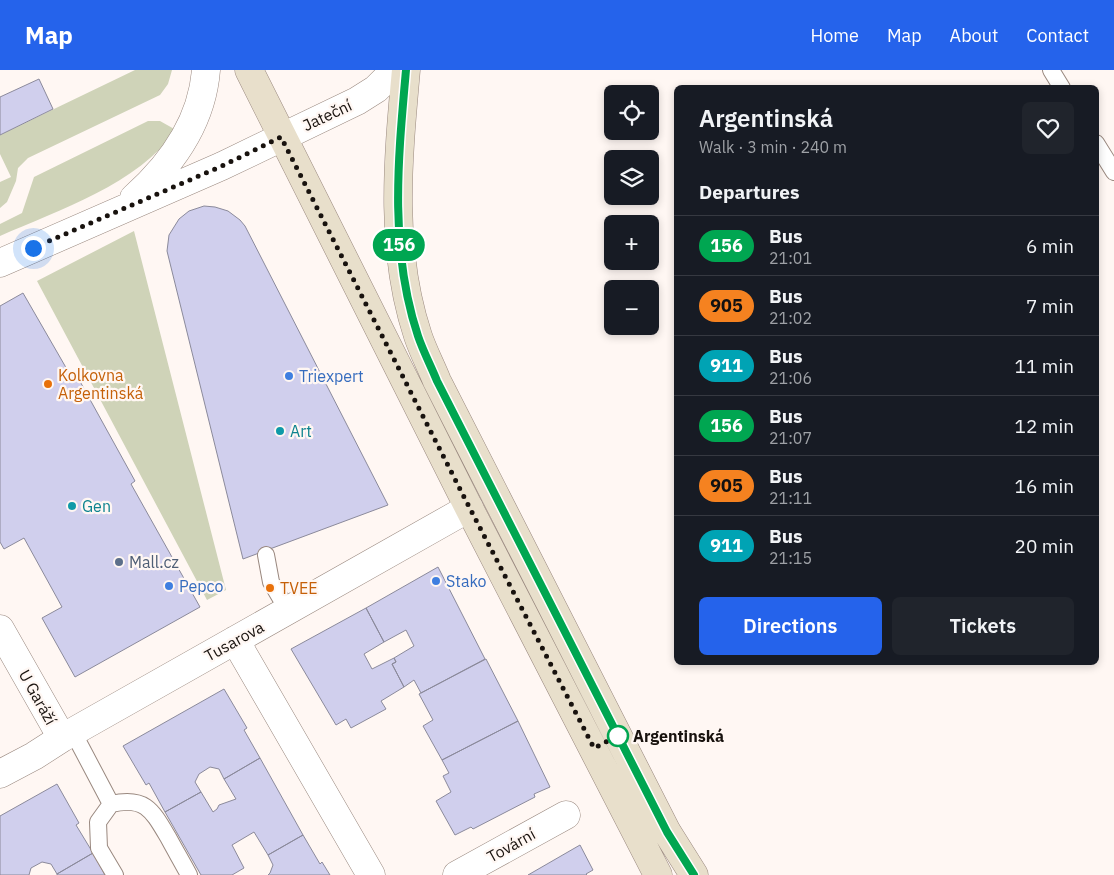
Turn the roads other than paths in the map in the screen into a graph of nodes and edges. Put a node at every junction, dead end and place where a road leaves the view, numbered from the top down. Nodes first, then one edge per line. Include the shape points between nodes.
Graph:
1 (206, 70) edge
2 (249, 70) edge
3 (395, 70) edge
4 (406, 70) edge
5 (1051, 70) edge
6 (1060, 85) edge
7 (281, 137) junction
8 (1099, 148) edge
9 (1114, 172) edge
10 (115, 212) junction
11 (0, 262) edge
12 (469, 508) junction
13 (266, 555) dead end
14 (288, 610) junction
15 (0, 629) edge
16 (235, 640) junction
17 (67, 735) junction
18 (0, 774) edge
19 (110, 804) junction
20 (566, 816) dead end
21 (115, 875) edge
22 (189, 875) edge
23 (371, 875) edge
24 (457, 875) edge
25 (658, 875) edge
26 (694, 875) edge

1 - 10 street, Jateční via 204,92 182,143 152,181
2 - 7 main road
3 - 7 street, Jateční via 376,89 357,101
4 - 26 main road via 399,153 398,243 418,336 442,390 627,754 667,832
5 - 6 lane
7 - 10 street, Jateční
7 - 12 main road
8 - 9 lane
10 - 11 street, Jateční
12 - 14 street, Tusarova
12 - 25 main road
13 - 14 lane via 271,582
14 - 16 street, Tusarova
15 - 17 street, U Garáží
16 - 17 street, Tusarova
16 - 23 street
17 - 18 street, Tusarova
17 - 19 lane
19 - 21 lane via 98,822 99,848
19 - 22 lane via 125,800 153,811
20 - 24 street, Tovární

